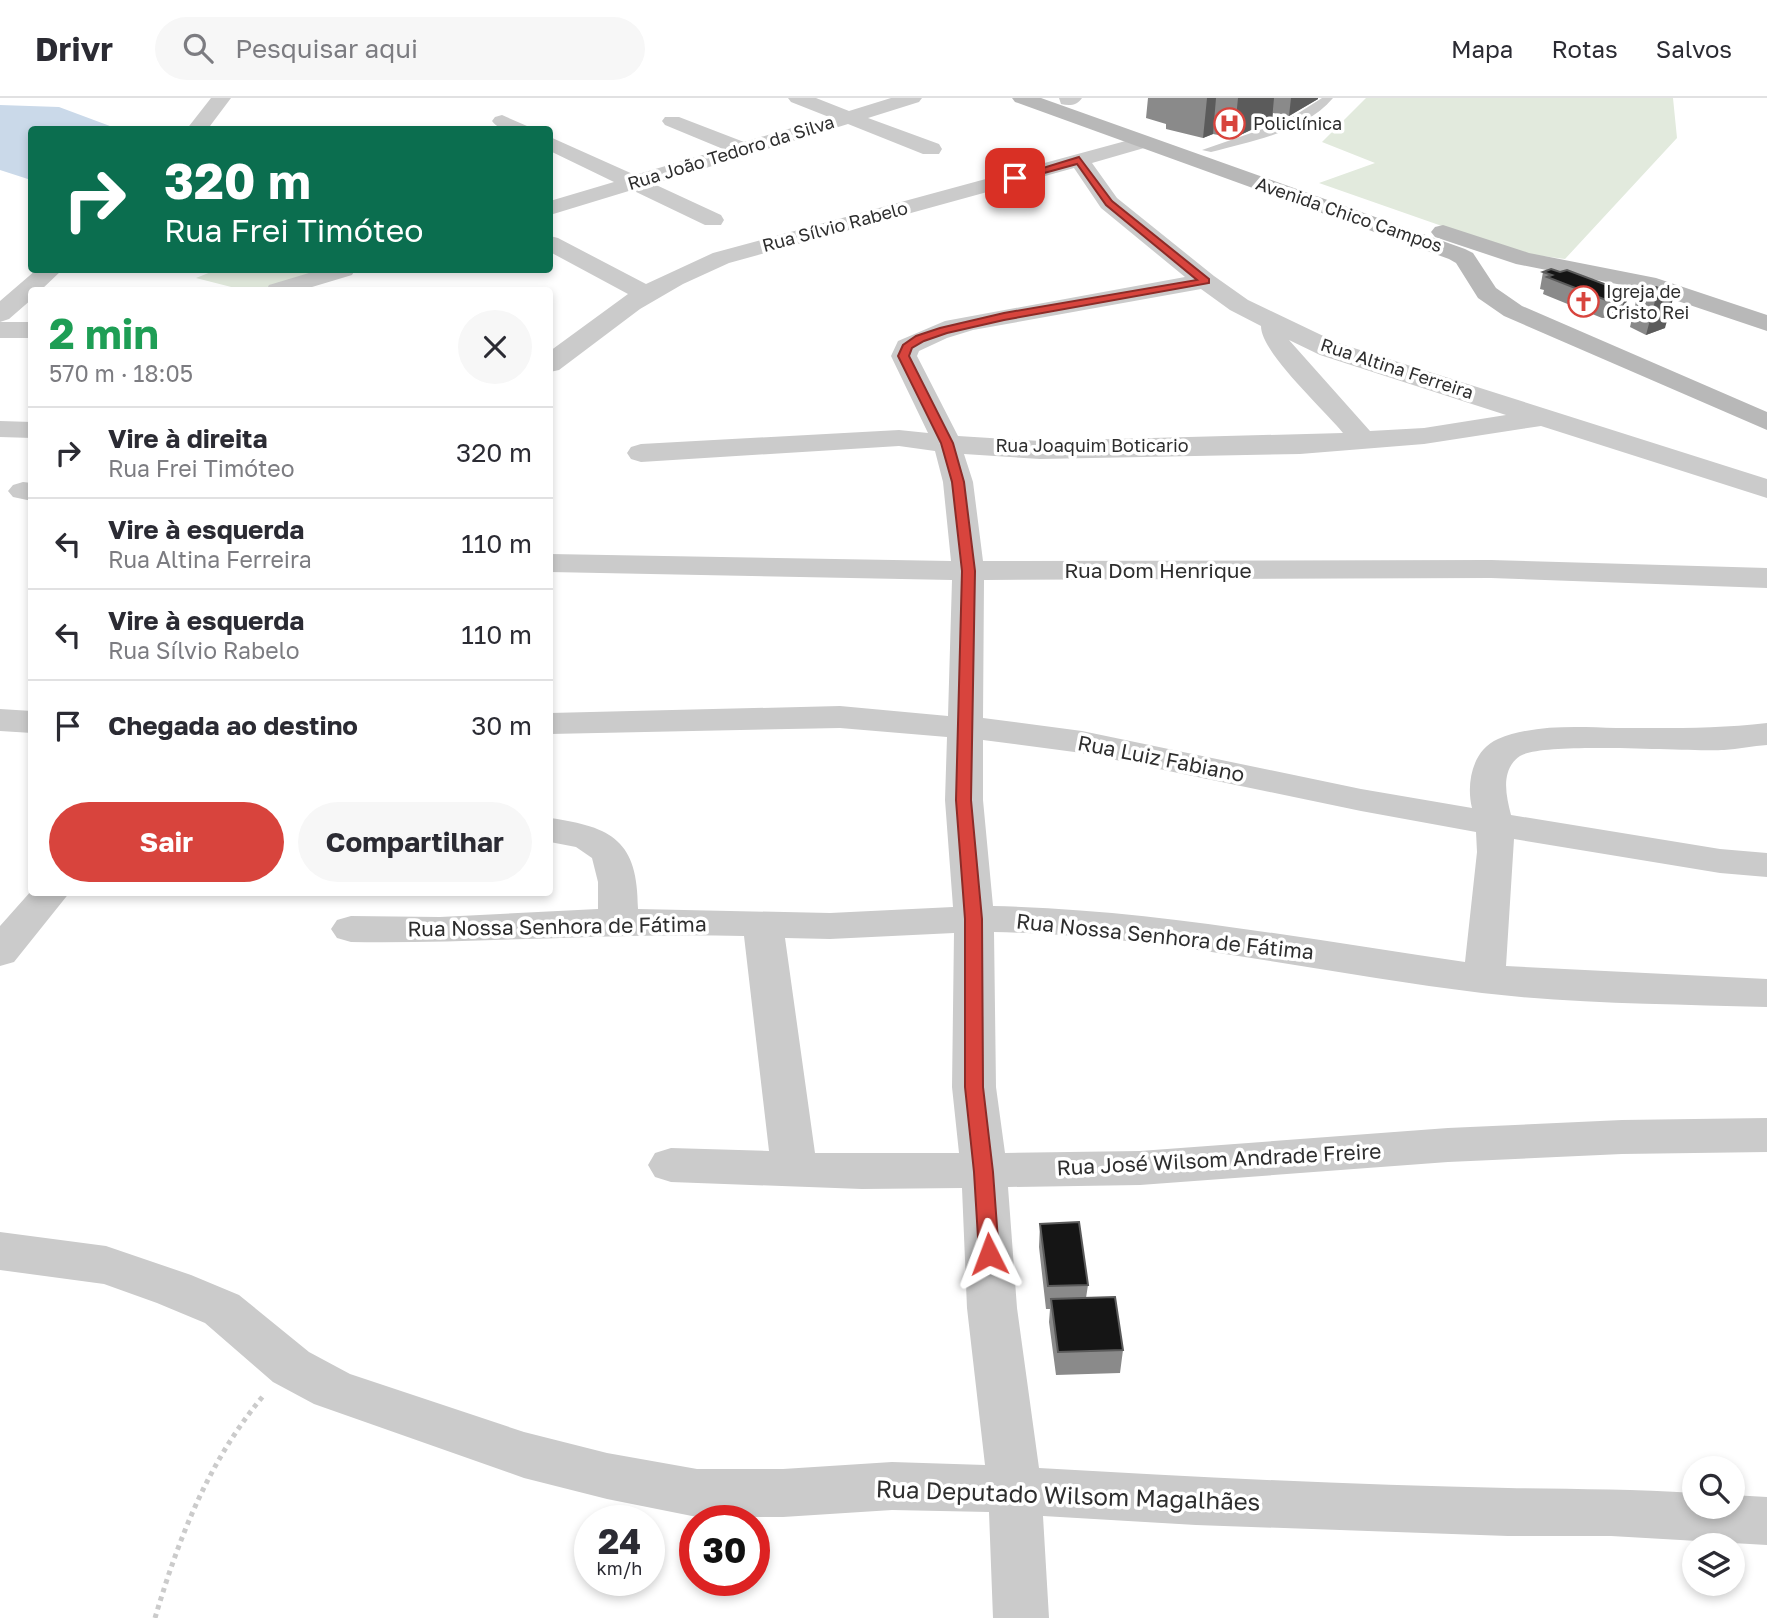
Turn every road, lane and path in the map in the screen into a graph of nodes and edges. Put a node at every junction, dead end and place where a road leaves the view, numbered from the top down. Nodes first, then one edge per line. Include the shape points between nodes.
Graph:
1 (221, 98) edge
2 (798, 98) edge
3 (912, 98) edge
4 (1022, 98) edge
5 (1328, 98) edge
6 (1067, 99) edge
7 (846, 117) junction
8 (672, 121) dead end
9 (199, 126) edge
10 (1144, 142) junction
11 (553, 144) edge
12 (743, 149) junction
13 (931, 149) dead end
14 (1207, 149) junction
15 (1079, 160) junction
16 (1293, 179) junction
17 (634, 184) junction
18 (1271, 187) junction
19 (553, 207) edge
20 (713, 220) dead end
21 (553, 245) edge
22 (47, 273) edge
23 (334, 273) edge
24 (1205, 281) junction
25 (31, 287) edge
26 (288, 287) edge
27 (28, 289) edge
28 (646, 294) junction
29 (0, 314) edge
30 (1274, 324) junction
31 (1767, 324) edge
32 (0, 330) edge
33 (28, 330) edge
34 (553, 361) edge
35 (1543, 417) junction
36 (1767, 422) edge
37 (0, 429) edge
38 (28, 430) edge
39 (1363, 441) junction
40 (947, 443) junction
41 (641, 453) dead end
42 (1767, 489) edge
43 (553, 563) edge
44 (968, 571) junction
45 (1767, 578) edge
46 (0, 720) edge
47 (28, 722) edge
48 (553, 724) edge
49 (964, 726) junction
50 (1767, 734) edge
51 (1494, 824) junction
52 (553, 830) edge
53 (1767, 865) edge
54 (48, 896) edge
55 (974, 919) junction
56 (618, 922) junction
57 (763, 925) junction
58 (351, 929) dead end
59 (0, 952) edge
60 (1484, 979) junction
61 (1767, 993) edge
62 (1767, 1135) edge
63 (671, 1166) dead end
64 (794, 1170) junction
65 (984, 1172) junction
66 (0, 1251) edge
67 (291, 1367) junction
68 (1016, 1489) junction
69 (1767, 1521) edge
70 (155, 1618) edge
71 (1021, 1618) edge

1 - 9 street
2 - 7 street
3 - 7 street, Rua João Tedoro da Silva
4 - 10 street, Avenida Chico Campos
5 - 14 lane via 1316,111
6 - 14 street, Avenida Chico Campos
7 - 12 street, Rua João Tedoro da Silva
7 - 13 street
8 - 12 street
10 - 15 street, Rua Sílvio Rabelo
10 - 18 street, Avenida Chico Campos
11 - 17 street
12 - 17 street, Rua João Tedoro da Silva
14 - 16 street, Avenida Chico Campos
15 - 24 street, Rua Altina Ferreira via 1109,203
15 - 28 street, Rua Sílvio Rabelo via 721,258
16 - 18 street
16 - 31 street, Avenida Chico Campos via 1503,253 1647,283
17 - 19 street, Rua João Tedoro da Silva
17 - 20 street
18 - 36 street, Avenida Chico Campos via 1458,254 1488,293 1513,311
21 - 28 street
22 - 25 street
23 - 26 street
24 - 30 street, Rua Altina Ferreira
24 - 40 street via 944,330 907,347 904,356 911,375
27 - 29 street
28 - 34 street, Rua Sílvio Rabelo
30 - 35 street, Rua Altina Ferreira via 1329,349
30 - 39 street via 1281,348
32 - 33 street
35 - 39 street, Rua Joaquim Boticario
35 - 42 street, Rua Altina Ferreira
37 - 38 street
39 - 40 street, Rua Joaquim Boticario via 1040,450
40 - 41 street, Rua Joaquim Boticario via 899,438
40 - 44 street via 958,482
43 - 44 street, Rua Dom Henrique
44 - 45 street, Rua Dom Henrique via 1491,569
44 - 49 street
46 - 47 street
48 - 49 street, Rua Luiz Fabiano via 840,717
49 - 51 street, Rua Luiz Fabiano via 1082,742
49 - 55 street via 964,800
50 - 51 street via 1724,739 1576,738 1509,747 1493,762 1488,778
51 - 53 street, Rua Luiz Fabiano
51 - 60 street via 1496,852
52 - 56 street via 585,834 604,846 615,862
54 - 59 street
55 - 57 street, Rua Nossa Senhora de Fátima
55 - 60 street, Rua Nossa Senhora de Fátima via 1122,928
55 - 65 street via 974,1087
56 - 57 street, Rua Nossa Senhora de Fátima
56 - 58 street, Rua Nossa Senhora de Fátima
57 - 64 street
60 - 61 street, Rua Nossa Senhora de Fátima
62 - 65 street, Rua José Wilsom Andrade Freire via 1448,1145 1140,1168
63 - 64 street, Rua José Wilsom Andrade Freire
64 - 65 street, Rua José Wilsom Andrade Freire
65 - 68 street via 992,1308
66 - 67 street, Rua Deputado Wilsom Magalhães via 106,1265 174,1289 222,1309
67 - 68 street, Rua Deputado Wilsom Magalhães via 332,1389 524,1455 697,1493 892,1486
67 - 70 path via 246,1414 219,1458 168,1572
68 - 69 street, Rua Deputado Wilsom Magalhães via 1196,1501 1611,1512
68 - 71 street

